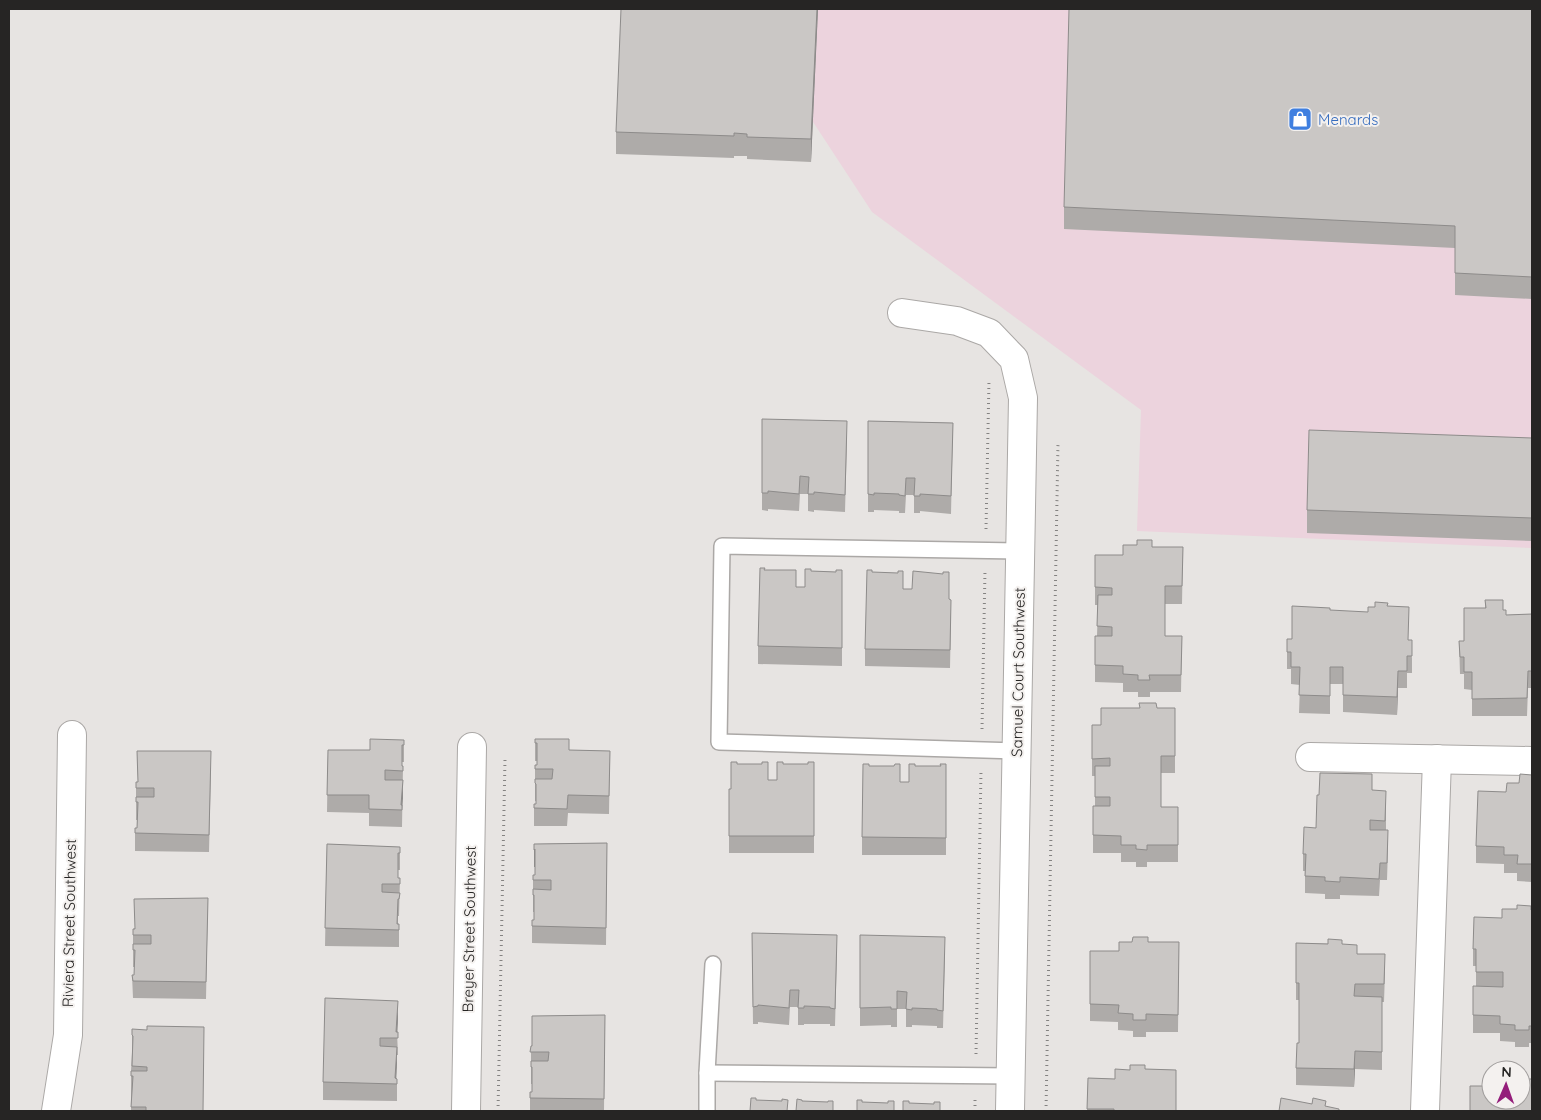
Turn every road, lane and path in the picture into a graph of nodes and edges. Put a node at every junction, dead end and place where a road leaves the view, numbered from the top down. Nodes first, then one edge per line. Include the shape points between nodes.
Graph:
1 (902, 314) dead end
2 (1058, 443) dead end
3 (1020, 551) junction
4 (72, 735) dead end
5 (472, 747) dead end
6 (1017, 751) junction
7 (1310, 757) dead end
8 (505, 759) dead end
9 (1437, 759) junction
10 (1532, 761) edge
11 (713, 964) dead end
12 (707, 1073) junction
13 (1011, 1076) junction
14 (56, 1111) edge
15 (466, 1111) edge
16 (498, 1111) edge
17 (707, 1111) edge
18 (1010, 1111) edge
19 (1046, 1111) edge
20 (1425, 1111) edge

1 - 3 street, Samuel Court Southwest via 957,321 989,333 1014,360 1023,398
2 - 19 path
3 - 6 street, Samuel Court Southwest
3 - 6 lane via 722,546 721,605 719,742
4 - 14 street, Riviera Street Southwest via 68,1035
5 - 15 street, Breyer Street Southwest
6 - 13 street, Samuel Court Southwest
7 - 9 street
8 - 16 path
9 - 10 street
9 - 20 street
11 - 12 lane
12 - 13 lane
12 - 17 lane
13 - 18 street, Samuel Court Southwest

